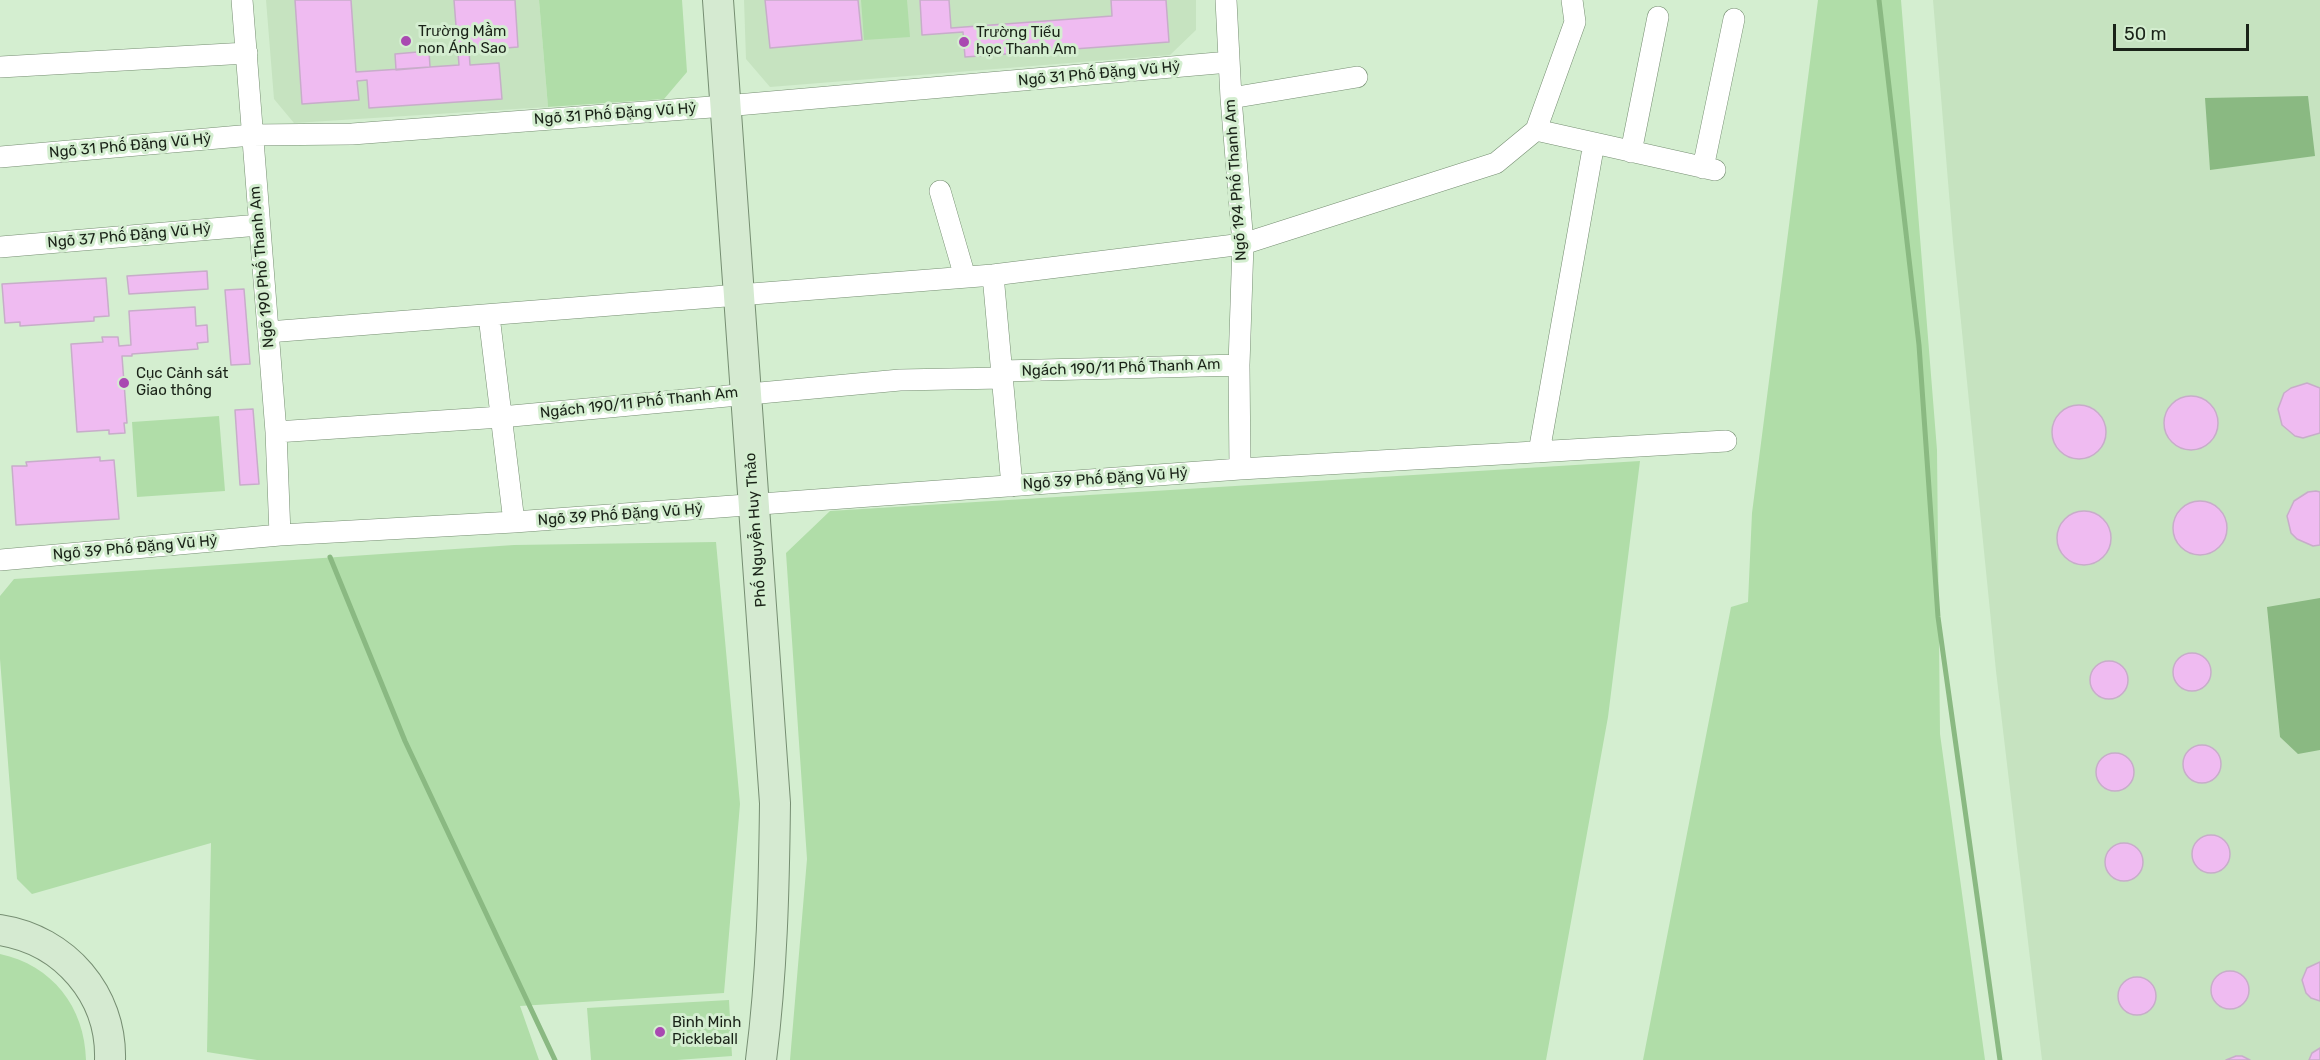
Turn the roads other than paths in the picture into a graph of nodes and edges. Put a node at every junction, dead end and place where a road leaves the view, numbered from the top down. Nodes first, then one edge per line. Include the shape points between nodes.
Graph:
1 (242, 0) edge
2 (718, 0) edge
3 (1226, 0) edge
4 (1572, 0) edge
5 (1658, 17) dead end
6 (1734, 19) dead end
7 (247, 53) junction
8 (1229, 62) junction
9 (0, 66) edge
10 (1357, 77) dead end
11 (1231, 98) junction
12 (725, 106) junction
13 (1536, 130) junction
14 (252, 135) junction
15 (1594, 143) junction
16 (1631, 152) junction
17 (0, 157) edge
18 (940, 191) dead end
19 (259, 225) junction
20 (1243, 244) junction
21 (0, 248) edge
22 (993, 275) junction
23 (965, 277) junction
24 (739, 295) junction
25 (489, 316) junction
26 (268, 332) junction
27 (1239, 365) junction
28 (1002, 375) junction
29 (746, 393) junction
30 (501, 417) junction
31 (276, 432) junction
32 (1726, 441) dead end
33 (1539, 452) junction
34 (1240, 469) junction
35 (1012, 486) junction
36 (754, 505) junction
37 (514, 522) junction
38 (280, 535) junction
39 (0, 560) edge
40 (0, 930) edge
41 (110, 1060) edge
42 (761, 1060) edge

1 - 7 street, Ngõ 190 Phố Thanh Am
2 - 12 street, Phố Nguyễn Huy Thảo
3 - 8 street, Ngõ 194 Phố Thanh Am
4 - 13 street via 1575,22
5 - 16 street
6 - 16 street via 1709,169
7 - 9 street
7 - 14 street, Ngõ 190 Phố Thanh Am
8 - 11 street, Ngõ 194 Phố Thanh Am
8 - 12 street, Ngõ 31 Phố Đặng Vũ Hỷ
10 - 11 street
11 - 20 street, Ngõ 194 Phố Thanh Am
12 - 14 street, Ngõ 31 Phố Đặng Vũ Hỷ via 352,134
12 - 24 street, Phố Nguyễn Huy Thảo
13 - 15 street
13 - 20 street via 1496,162
14 - 17 street, Ngõ 31 Phố Đặng Vũ Hỷ
14 - 19 street, Ngõ 190 Phố Thanh Am
15 - 16 street
15 - 33 street
18 - 23 street
19 - 21 street, Ngõ 37 Phố Đặng Vũ Hỷ
19 - 26 street, Ngõ 190 Phố Thanh Am
20 - 22 street
20 - 27 street, Ngõ 194 Phố Thanh Am
22 - 23 street
22 - 28 street
23 - 24 street
24 - 25 street
24 - 29 street, Phố Nguyễn Huy Thảo
25 - 26 street
25 - 30 street
26 - 31 street, Ngõ 190 Phố Thanh Am
27 - 28 street, Ngách 190/11 Phố Thanh Am
27 - 34 street, Ngõ 194 Phố Thanh Am
28 - 29 street, Ngách 190/11 Phố Thanh Am
28 - 35 street
29 - 30 street, Ngách 190/11 Phố Thanh Am
29 - 36 street, Phố Nguyễn Huy Thảo
30 - 31 street, Ngách 190/11 Phố Thanh Am
30 - 37 street
31 - 38 street, Ngõ 190 Phố Thanh Am
32 - 33 street, Ngõ 39 Phố Đặng Vũ Hỷ
33 - 34 street, Ngõ 39 Phố Đặng Vũ Hỷ
34 - 35 street, Ngõ 39 Phố Đặng Vũ Hỷ
35 - 36 street, Ngõ 39 Phố Đặng Vũ Hỷ
36 - 37 street, Ngõ 39 Phố Đặng Vũ Hỷ
36 - 42 street, Phố Nguyễn Huy Thảo via 775,803 774,925
37 - 38 street, Ngõ 39 Phố Đặng Vũ Hỷ
38 - 39 street, Ngõ 39 Phố Đặng Vũ Hỷ
40 - 41 street via 39,942 83,977 102,1010

